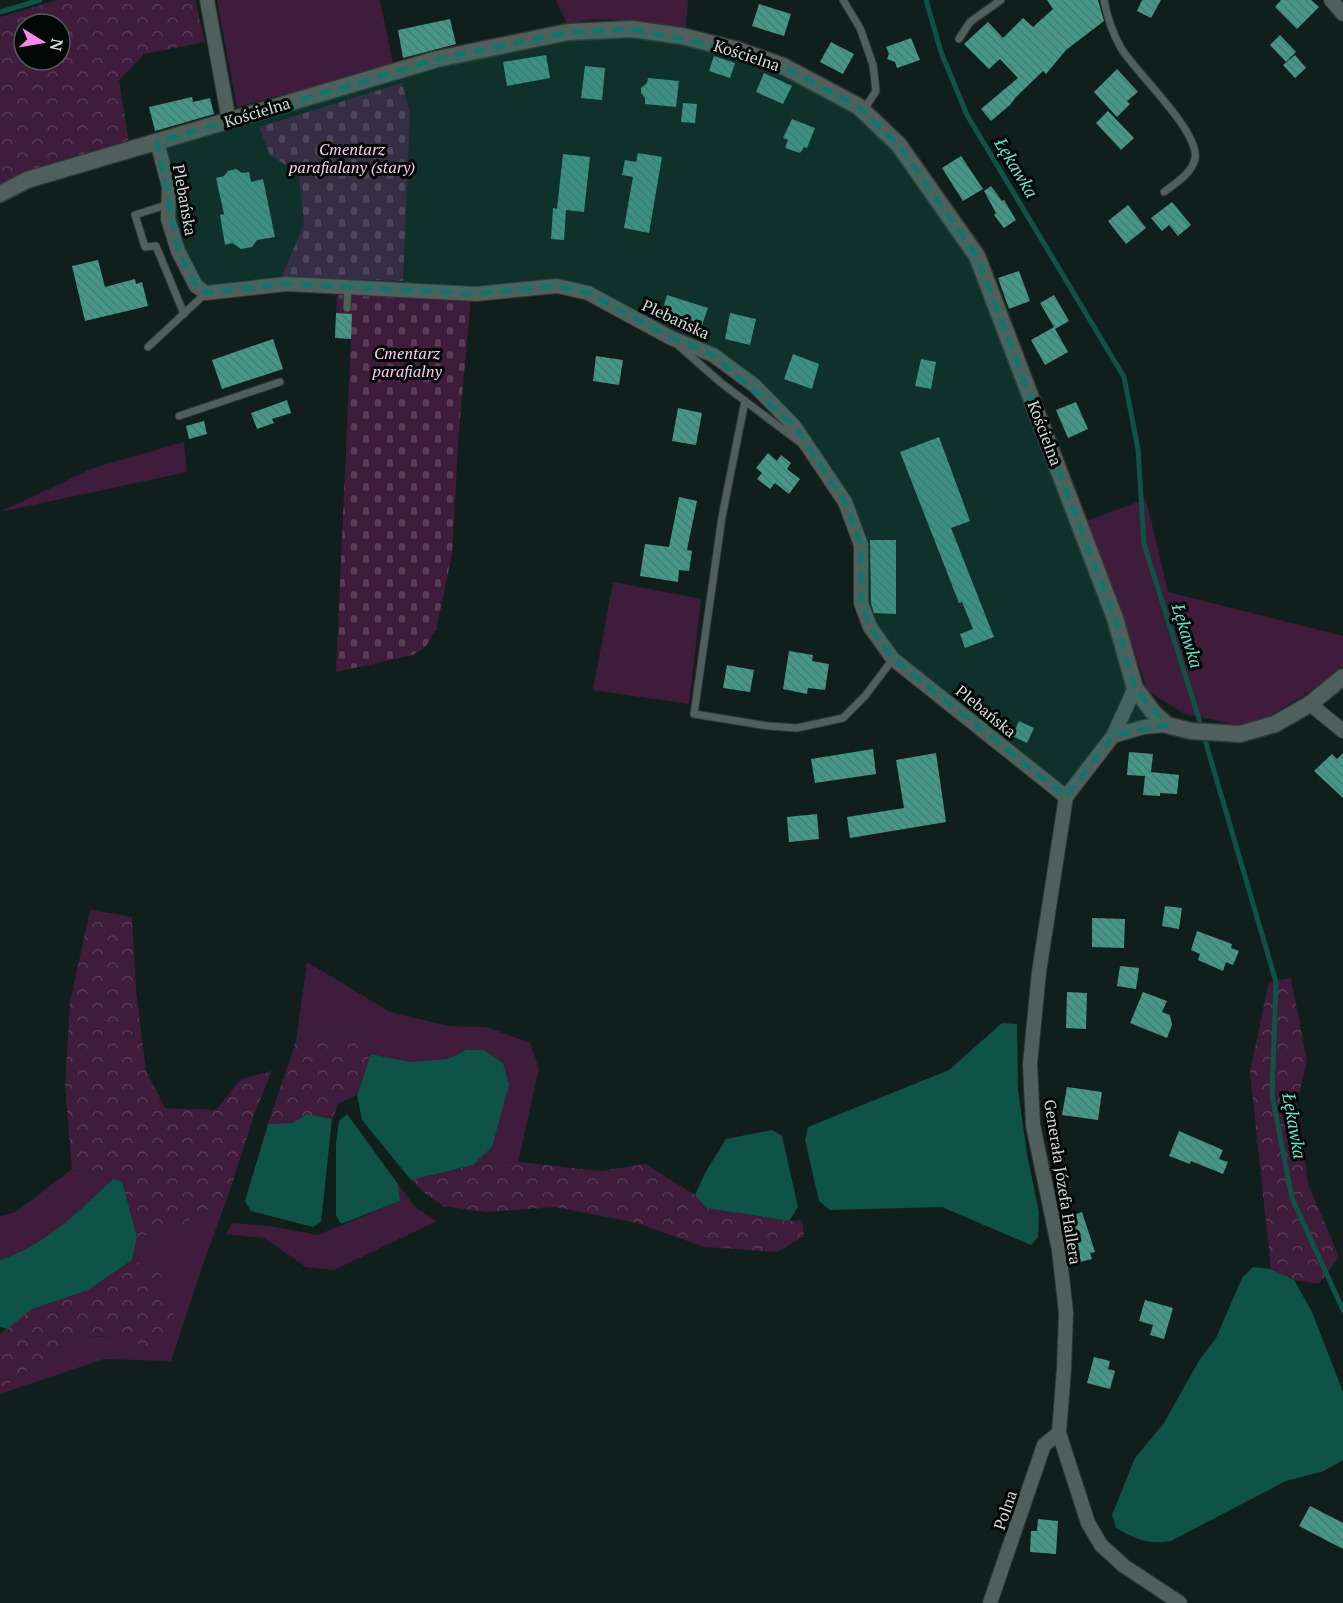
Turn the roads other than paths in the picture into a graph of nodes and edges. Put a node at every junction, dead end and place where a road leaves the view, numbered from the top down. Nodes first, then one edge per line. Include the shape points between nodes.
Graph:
1 (207, 0) edge
2 (843, 0) edge
3 (1001, 0) edge
4 (1104, 0) edge
5 (1331, 0) edge
6 (1343, 14) edge
7 (959, 39) dead end
8 (863, 111) junction
9 (229, 121) junction
10 (157, 142) junction
11 (1164, 192) dead end
12 (0, 194) edge
13 (169, 204) junction
14 (348, 287) junction
15 (206, 293) junction
16 (347, 308) dead end
17 (184, 314) junction
18 (671, 338) junction
19 (148, 347) dead end
20 (280, 382) dead end
21 (745, 401) junction
22 (179, 416) dead end
23 (811, 451) junction
24 (893, 659) junction
25 (1343, 677) edge
26 (1135, 688) junction
27 (1310, 705) junction
28 (1167, 725) junction
29 (1343, 731) edge
30 (1113, 736) junction
31 (1066, 797) junction
32 (1059, 1433) junction
33 (990, 1603) edge
34 (1180, 1603) edge

1 - 9 street
2 - 8 lane via 860,28 873,65 876,90
3 - 7 lane via 970,22
4 - 11 lane via 1121,48 1162,97 1191,141 1195,158 1186,175
5 - 6 street
8 - 9 street, Kościelna via 783,66 738,50 632,29 568,32 437,59
8 - 26 street, Kościelna via 899,145 977,256 1115,618
9 - 10 street, Kościelna
10 - 12 street, Kościelna via 27,180
10 - 13 street, Plebańska via 169,187
13 - 15 street, Plebańska via 168,219 178,251 196,286
13 - 17 lane via 135,215 145,247 156,246
14 - 15 street, Plebańska via 287,284
14 - 16 lane
14 - 18 street, Plebańska via 476,294 556,286 588,293
15 - 17 lane
17 - 19 lane
18 - 21 lane
18 - 23 street, Plebańska via 713,355 755,386 794,426
20 - 22 lane
21 - 23 lane
21 - 24 lane via 722,517 694,714 797,728 843,718
23 - 24 street, Plebańska via 845,502 861,545 861,603 870,627
24 - 31 street, Plebańska
25 - 27 street
26 - 28 street
26 - 30 street, Generała Józefa Hallera
27 - 28 street via 1275,724 1240,734 1191,731
27 - 29 street
28 - 30 street
30 - 31 street, Generała Józefa Hallera
31 - 32 street, Generała Józefa Hallera via 1039,972 1030,1064 1033,1125 1059,1250 1066,1313
32 - 33 street, Polna via 1044,1445
32 - 34 street, Generała Józefa Hallera via 1088,1523 1101,1545 1124,1566

